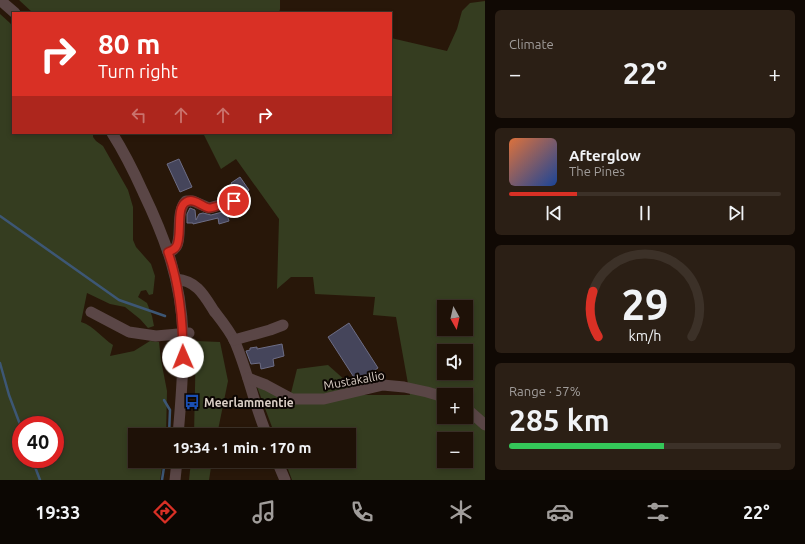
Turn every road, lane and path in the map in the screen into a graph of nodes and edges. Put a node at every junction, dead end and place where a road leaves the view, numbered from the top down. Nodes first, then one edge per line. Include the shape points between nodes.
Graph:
1 (0, 0) edge
2 (14, 12) edge
3 (113, 134) edge
4 (234, 201) dead end
5 (168, 252) junction
6 (176, 279) junction
7 (91, 312) dead end
8 (283, 325) dead end
9 (186, 334) junction
10 (234, 340) junction
11 (248, 378) junction
12 (437, 395) edge
13 (473, 414) edge
14 (485, 425) edge
15 (178, 428) edge
16 (264, 428) edge
17 (176, 468) edge
18 (280, 468) edge
19 (175, 480) edge
20 (285, 480) edge

1 - 2 street
3 - 5 street via 148,202
4 - 5 street via 209,208 193,201 186,202 182,206 179,218 177,245
5 - 6 street
6 - 9 street
6 - 10 street via 193,284 201,291
7 - 9 street via 129,332 156,336
8 - 10 street
9 - 15 street
10 - 11 street
11 - 12 street, Mustakallio via 292,399 324,399 383,385
11 - 16 street
13 - 14 street
17 - 19 street
18 - 20 street

